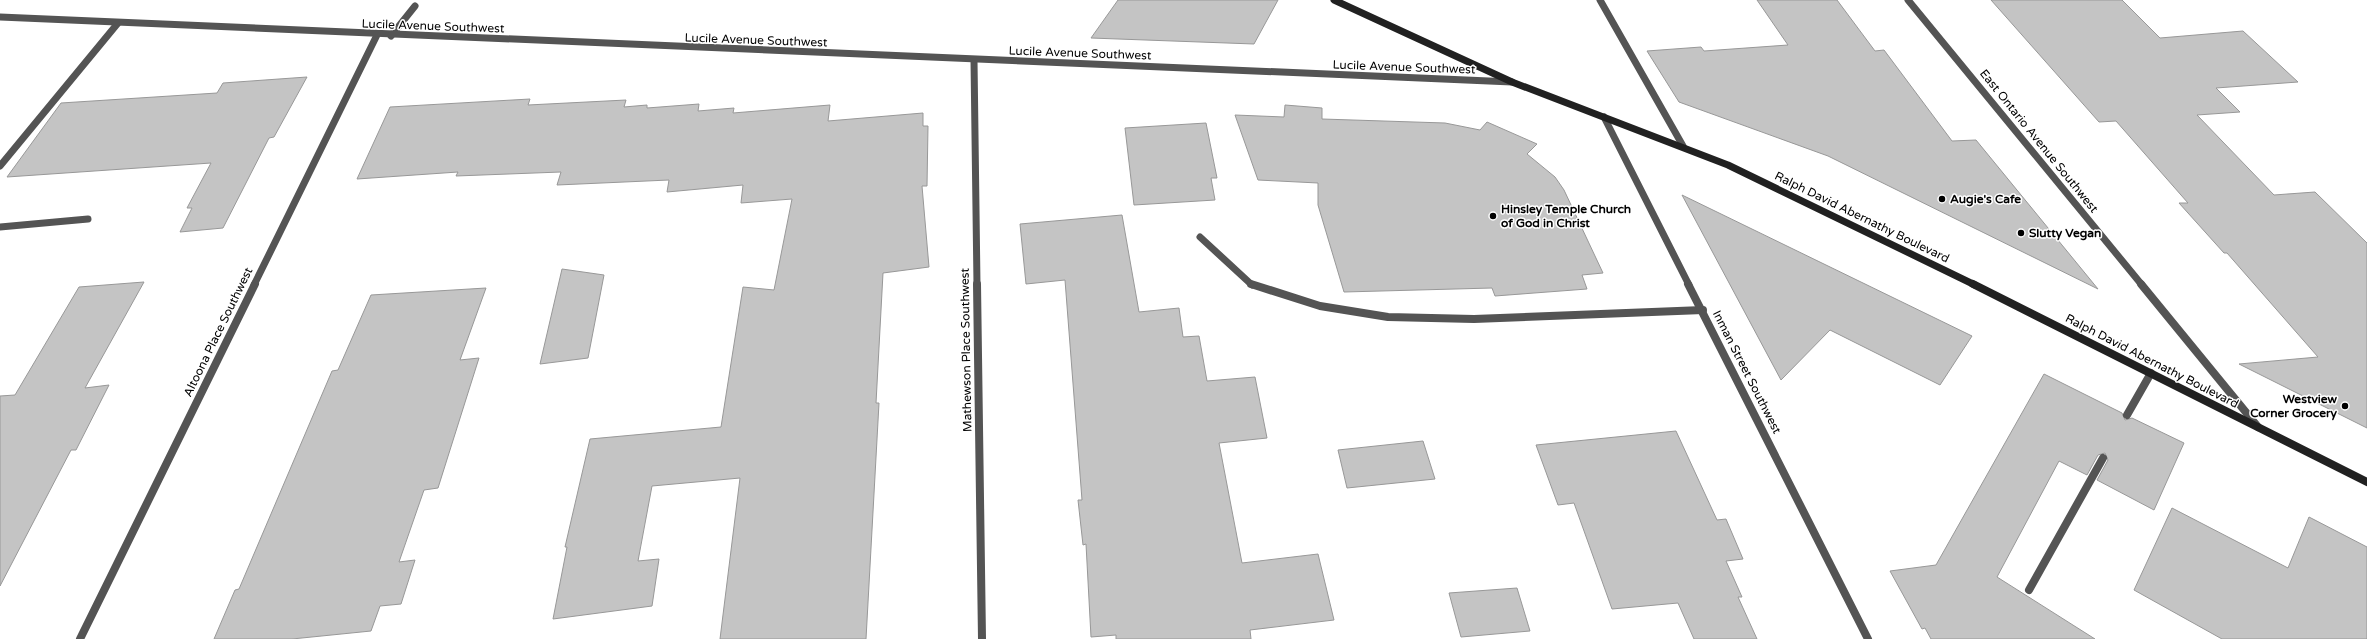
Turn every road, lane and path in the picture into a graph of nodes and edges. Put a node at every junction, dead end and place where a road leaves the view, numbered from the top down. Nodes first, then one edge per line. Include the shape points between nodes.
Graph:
1 (1334, 0) edge
2 (1600, 0) edge
3 (1908, 0) edge
4 (415, 6) dead end
5 (0, 17) edge
6 (118, 23) junction
7 (377, 35) junction
8 (391, 36) junction
9 (974, 60) junction
10 (1512, 82) junction
11 (1604, 117) junction
12 (1683, 146) junction
13 (0, 166) edge
14 (88, 219) dead end
15 (0, 227) edge
16 (1200, 237) dead end
17 (1702, 310) junction
18 (2151, 373) junction
19 (2127, 415) dead end
20 (2258, 427) junction
21 (2103, 458) dead end
22 (2367, 482) edge
23 (2029, 590) dead end
24 (80, 639) edge
25 (982, 639) edge
26 (1868, 639) edge

1 - 10 main road, Ralph David Abernathy Boulevard
2 - 12 street
3 - 20 street, East Ontario Avenue Southwest
4 - 8 street
5 - 6 street, Lucile Avenue Southwest
6 - 7 street, Lucile Avenue Southwest
6 - 13 street
7 - 8 street, Lucile Avenue Southwest
7 - 24 street, Altoona Place Southwest
8 - 9 street, Lucile Avenue Southwest
9 - 10 street, Lucile Avenue Southwest
9 - 25 street, Mathewson Place Southwest
10 - 11 main road, Ralph David Abernathy Boulevard
11 - 12 main road, Ralph David Abernathy Boulevard
11 - 17 street, Inman Street Southwest
12 - 18 main road, Ralph David Abernathy Boulevard via 1863,229
14 - 15 street
16 - 17 street via 1252,285 1320,306 1388,317 1474,319
17 - 26 street, Inman Street Southwest
18 - 19 street
18 - 20 main road, Ralph David Abernathy Boulevard
20 - 22 main road, Ralph David Abernathy Boulevard
21 - 23 street

